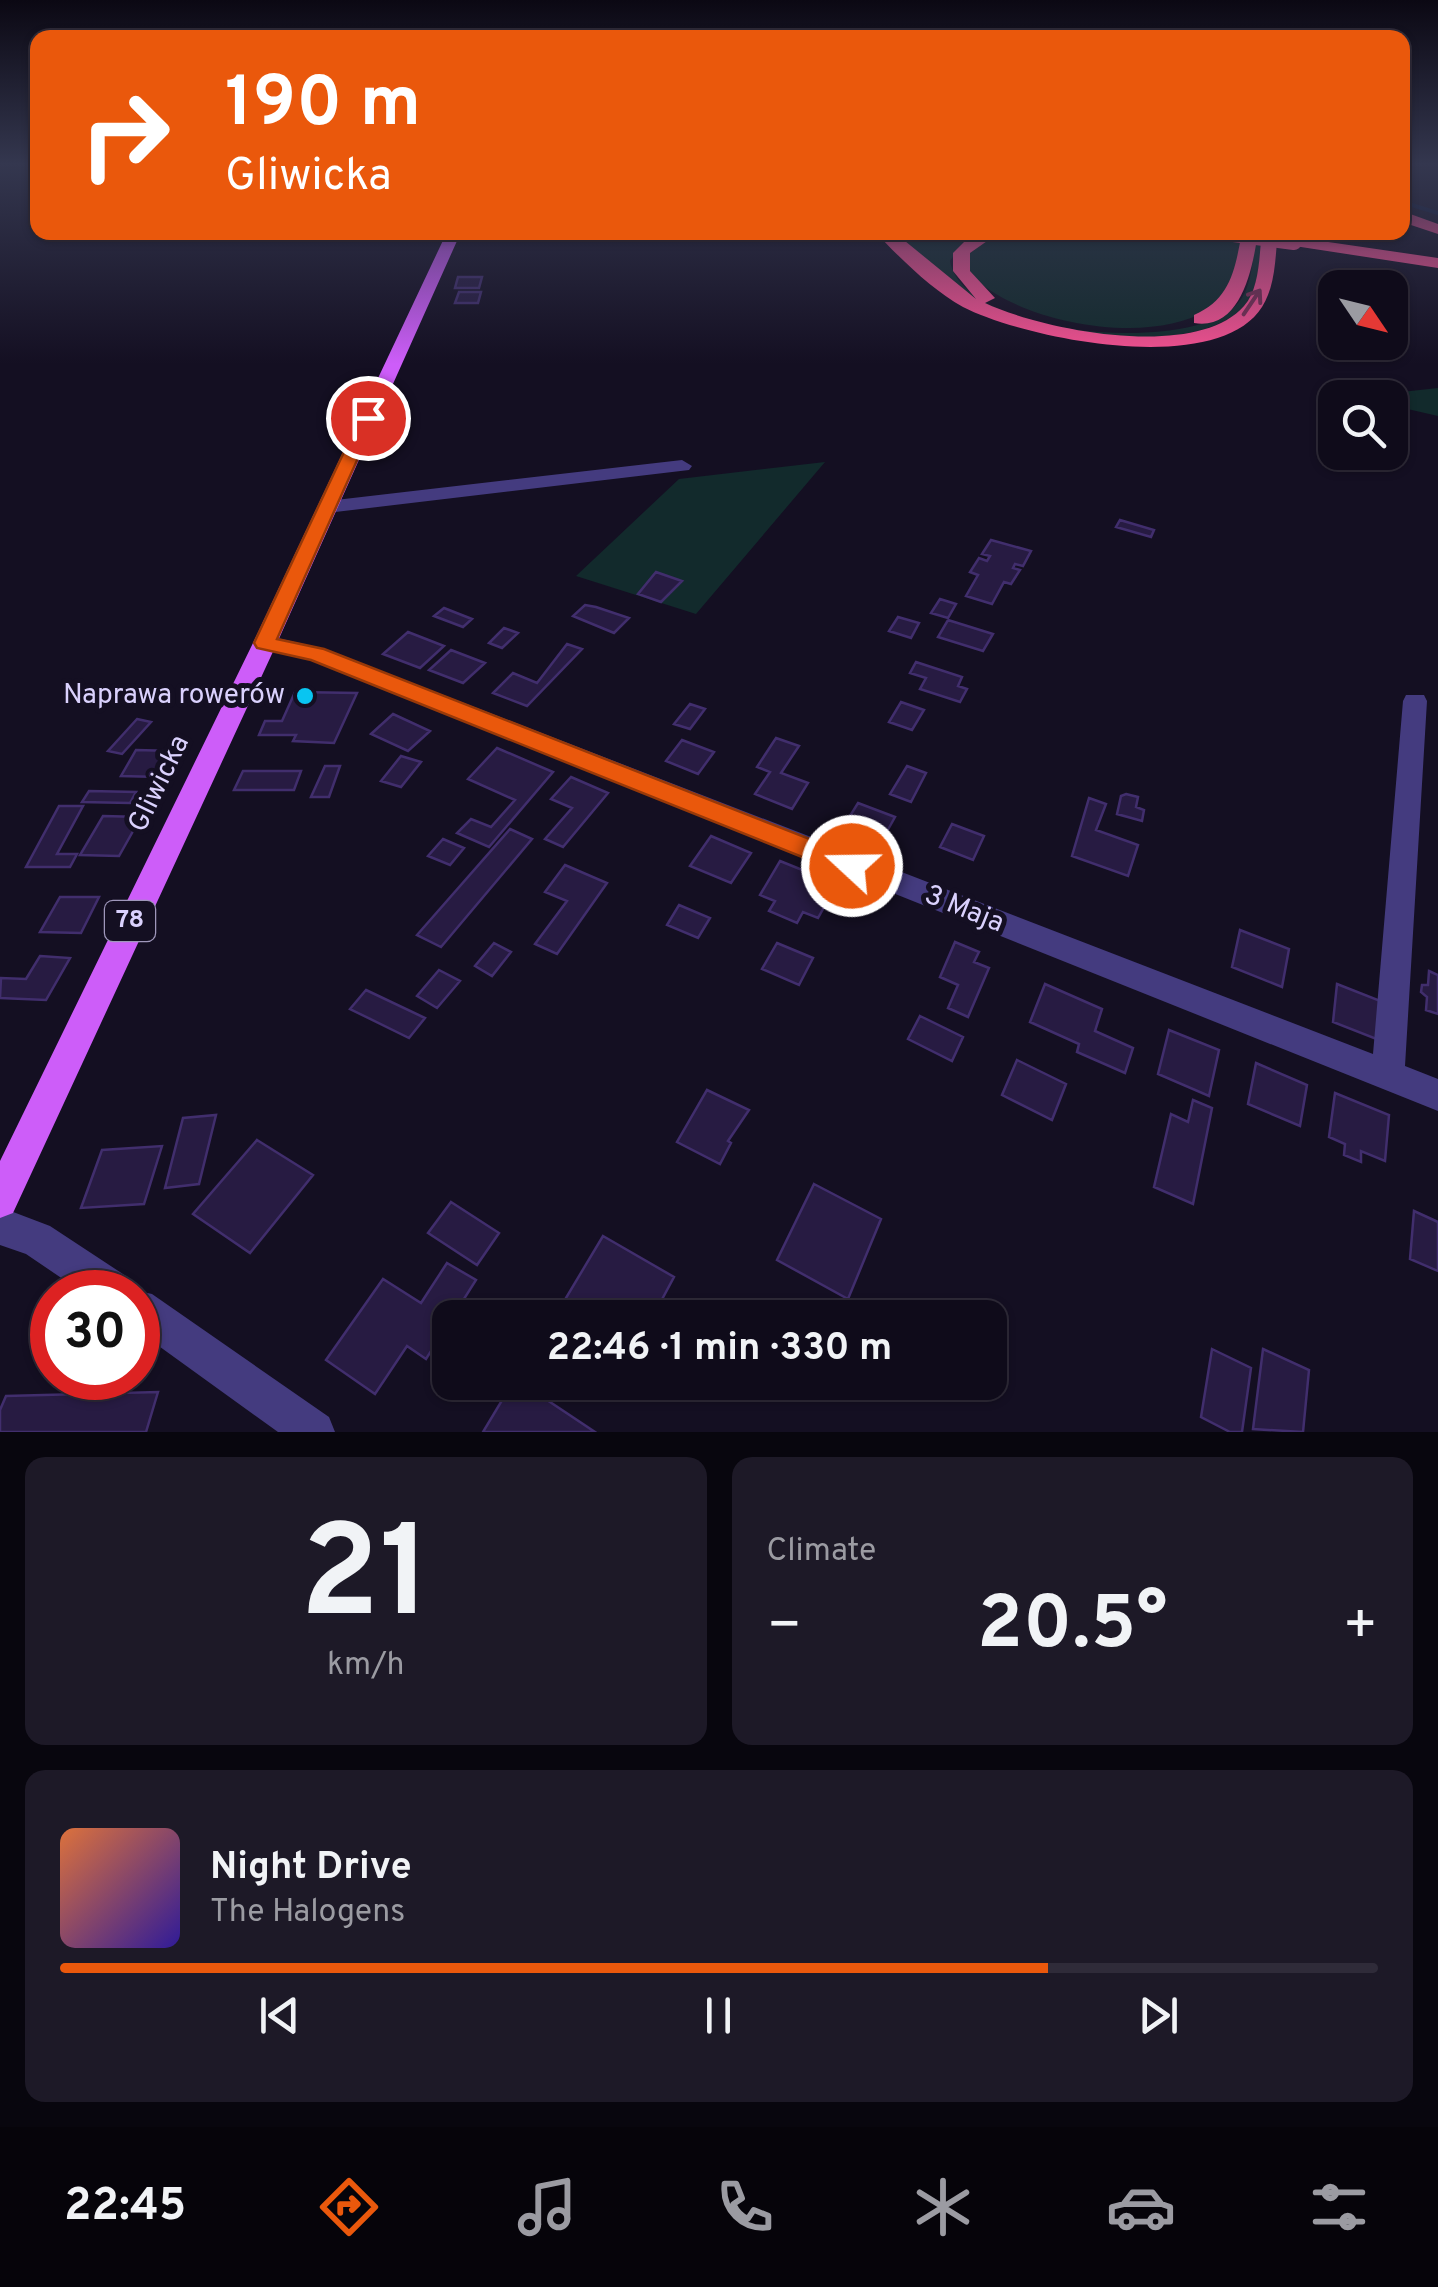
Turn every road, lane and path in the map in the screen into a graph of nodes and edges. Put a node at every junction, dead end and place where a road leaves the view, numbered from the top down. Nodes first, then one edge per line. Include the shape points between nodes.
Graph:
1 (450, 240) edge
2 (892, 240) edge
3 (977, 240) edge
4 (1248, 240) edge
5 (1269, 240) edge
6 (1314, 240) edge
7 (1326, 240) edge
8 (1438, 252) edge
9 (1438, 263) edge
10 (682, 466) dead end
11 (327, 507) junction
12 (264, 643) junction
13 (1415, 702) dead end
14 (1388, 1076) junction
15 (1438, 1095) edge
16 (0, 1200) edge
17 (0, 1226) edge
18 (82, 1270) edge
19 (160, 1324) edge
20 (314, 1432) edge

1 - 11 main road, Gliwicka / 78
2 -> 5 highway via 948,288 994,315 1059,334 1134,340 1207,333 1249,312 1260,293
3 - 4 highway via 966,246 959,271 986,298 1065,324 1133,330 1188,324 1226,306 1238,290
6 - 9 highway
7 - 8 highway
10 - 11 street
11 - 12 main road, Gliwicka / 78
12 - 14 street, 3 Maja via 316,654
12 - 16 main road, Gliwicka / 78
13 - 14 street
14 - 15 street, 3 Maja
17 - 18 street via 37,1239
19 - 20 street

